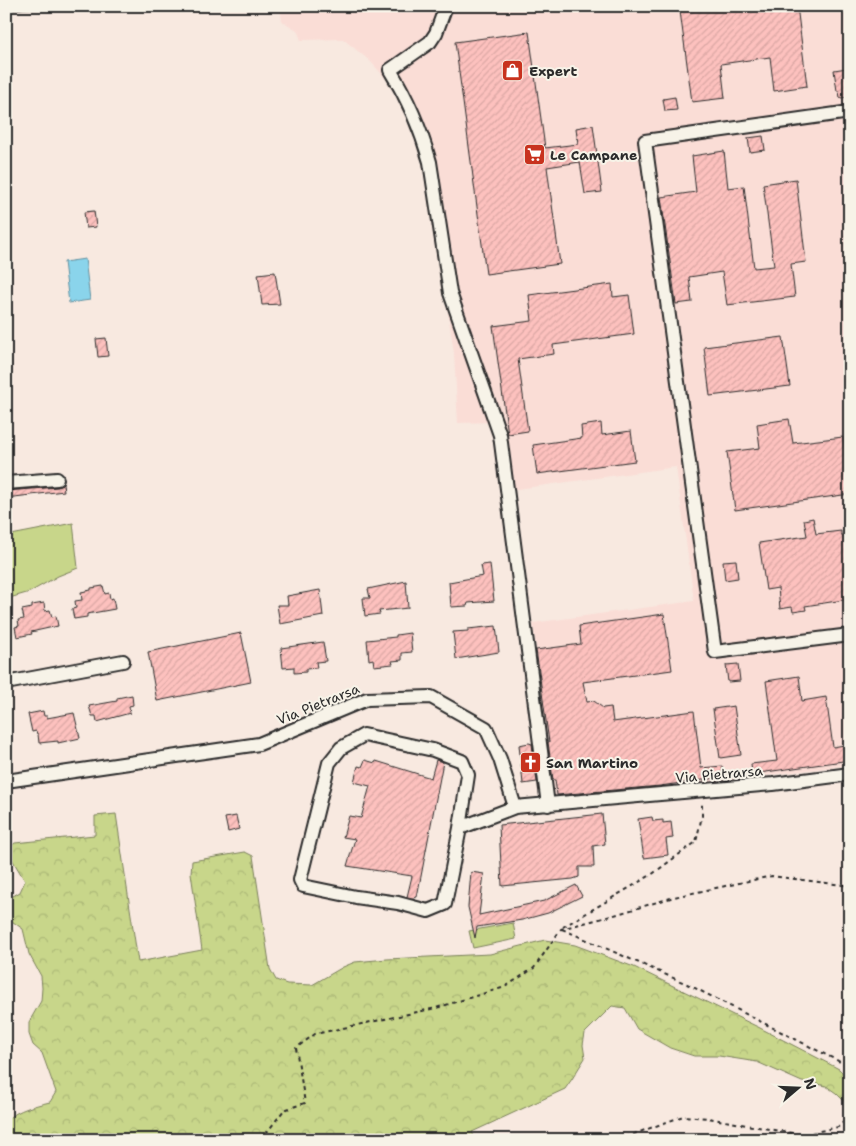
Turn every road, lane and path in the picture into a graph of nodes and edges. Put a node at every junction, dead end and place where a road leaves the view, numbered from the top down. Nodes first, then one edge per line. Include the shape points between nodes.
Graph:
1 (446, 6) edge
2 (850, 112) edge
3 (57, 479) dead end
4 (6, 483) edge
5 (850, 635) edge
6 (123, 661) dead end
7 (6, 683) edge
8 (850, 774) edge
9 (6, 781) edge
10 (701, 790) junction
11 (548, 805) junction
12 (515, 807) junction
13 (460, 828) junction
14 (850, 886) edge
15 (561, 929) junction
16 (850, 1067) edge
17 (850, 1116) edge
18 (261, 1140) edge
19 (618, 1140) edge

1 - 11 street via 430,42 390,70 425,142 450,293 500,435
2 - 5 street via 645,141 715,652
3 - 4 street
6 - 7 street
8 - 10 street, Via Pietrarsa
9 - 12 street, Via Pietrarsa via 259,744 367,699 431,697 486,728
10 - 11 street, Via Pietrarsa
10 - 15 path via 702,816 696,842 651,875
11 - 12 street, Via Pietrarsa
12 - 13 street
13 - 13 street via 445,904 428,911 315,889 303,886 300,880 329,763 341,748 364,736 433,750 462,761 468,775
14 - 15 path via 772,876 674,897
15 - 16 path via 687,984
15 - 18 path via 534,968 505,987 436,1008 315,1034 296,1048 304,1103 284,1110
17 - 19 path via 838,1128 802,1135 683,1116

